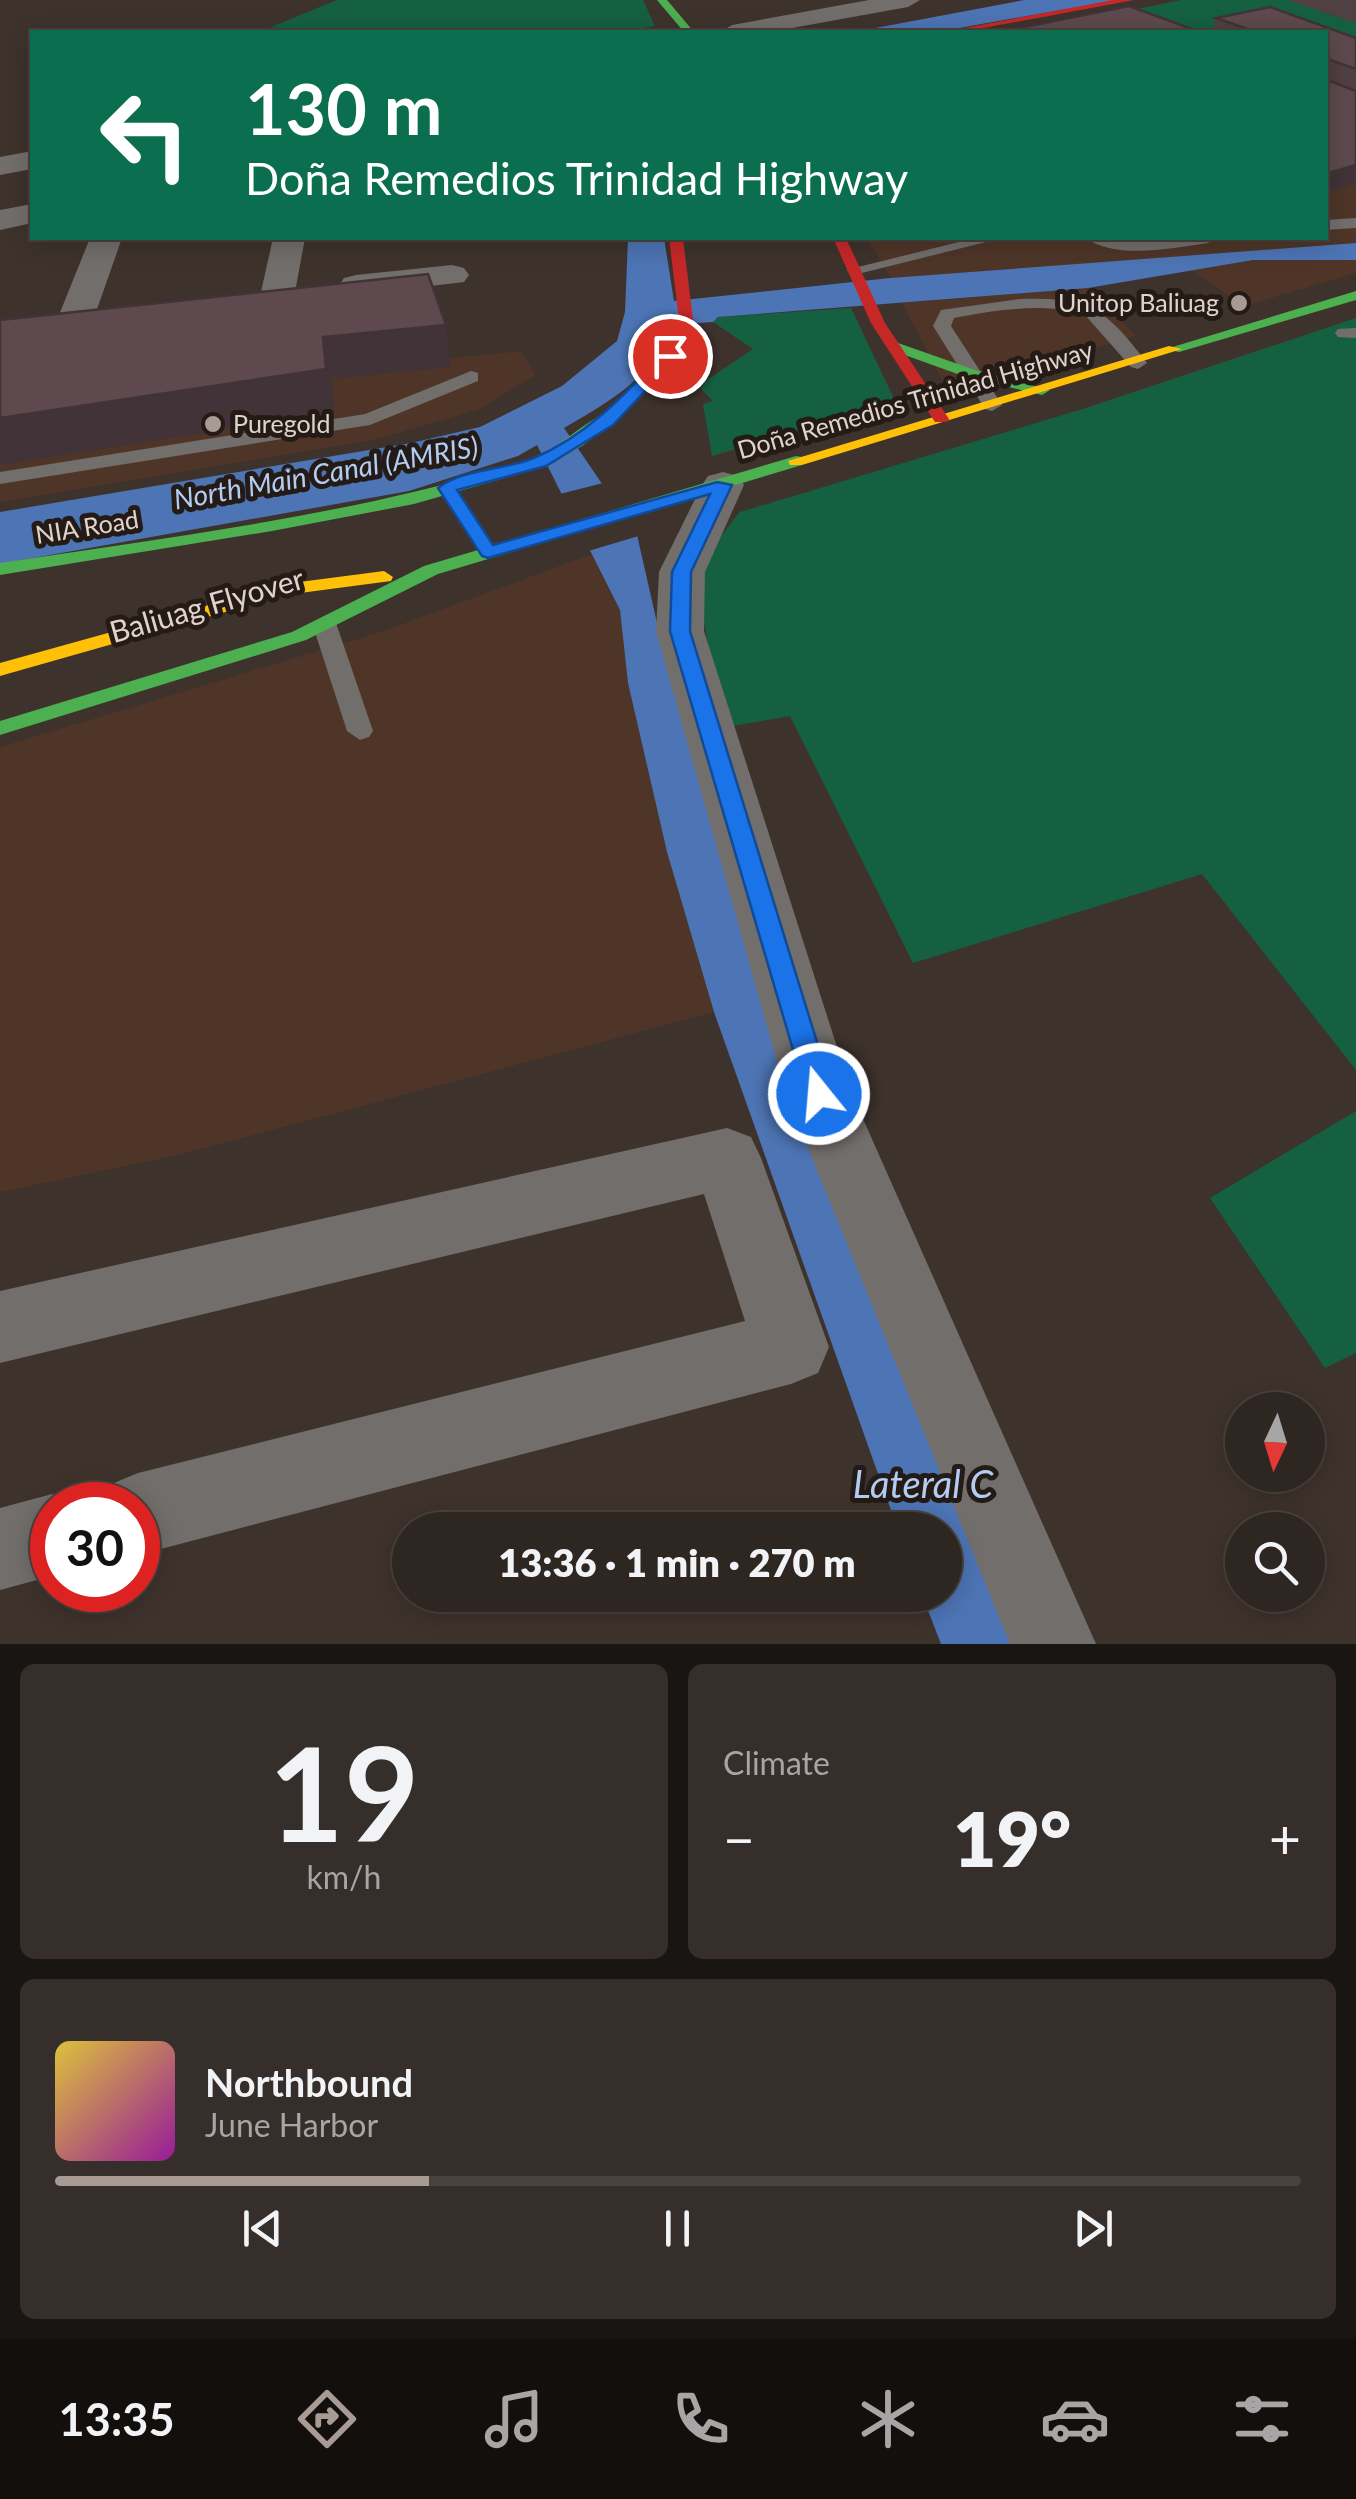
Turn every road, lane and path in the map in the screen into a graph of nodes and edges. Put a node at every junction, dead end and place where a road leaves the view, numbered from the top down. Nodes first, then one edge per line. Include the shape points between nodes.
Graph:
1 (662, 0) edge
2 (908, 0) edge
3 (1128, 0) edge
4 (687, 30) edge
5 (743, 30) edge
6 (959, 30) edge
7 (30, 160) edge
8 (0, 166) edge
9 (30, 214) edge
10 (0, 220) edge
11 (1356, 224) edge
12 (1328, 225) edge
13 (105, 240) edge
14 (289, 240) edge
15 (460, 240) edge
16 (676, 240) edge
17 (839, 240) edge
18 (947, 240) edge
19 (985, 240) edge
20 (1099, 240) edge
21 (1192, 240) edge
22 (963, 245) junction
23 (452, 275) junction
24 (857, 277) junction
25 (278, 292) junction
26 (1356, 295) edge
27 (242, 296) edge
28 (114, 311) edge
29 (456, 314) dead end
30 (77, 315) junction
31 (38, 318) edge
32 (893, 346) junction
33 (1138, 363) junction
34 (971, 374) junction
35 (470, 377) dead end
36 (1042, 390) junction
37 (992, 405) junction
38 (941, 419) junction
39 (0, 478) edge
40 (723, 485) junction
41 (447, 488) junction
42 (488, 552) junction
43 (0, 569) edge
44 (431, 570) junction
45 (305, 615) junction
46 (0, 670) edge
47 (0, 728) edge
48 (360, 731) dead end
49 (0, 1327) edge
50 (160, 1508) edge
51 (30, 1541) edge
52 (0, 1549) edge
53 (1053, 1644) edge

1 - 4 main road
2 - 5 street
3 - 6 main road
7 - 8 street
9 - 10 street
11 - 12 lane
13 - 30 street
14 - 25 street
15 - 23 street
16 - 41 main road, NIA Road via 686,317 670,356 608,421 566,447 540,462
17 - 24 main road
18 - 22 lane
19 - 22 lane
20 - 21 lane via 1142,246
22 - 24 lane
23 - 25 street
23 - 29 street
24 - 32 main road
25 - 27 street
26 - 33 main road, Doña Remedios Trinidad Highway
28 - 30 street
30 - 31 street
32 - 34 main road
32 - 38 main road
33 - 34 lane via 1082,307 947,314 942,326
33 - 36 main road, Doña Remedios Trinidad Highway
34 - 36 main road
34 - 37 lane
35 - 39 lane via 370,419
36 - 37 main road, Doña Remedios Trinidad Highway
37 - 38 main road, Doña Remedios Trinidad Highway
38 - 40 main road, Doña Remedios Trinidad Highway
40 - 42 main road, Doña Remedios Trinidad Highway
40 - 53 street via 682,572 680,631 819,1094
41 - 42 main road
41 - 43 main road, NIA Road
42 - 44 main road, Doña Remedios Trinidad Highway
44 - 45 main road, Baliuag Flyover
44 - 46 main road, Doña Remedios Trinidad Highway via 284,590
45 - 47 main road via 300,636
45 - 48 lane
49 - 50 street via 728,1158 791,1348
51 - 52 street

